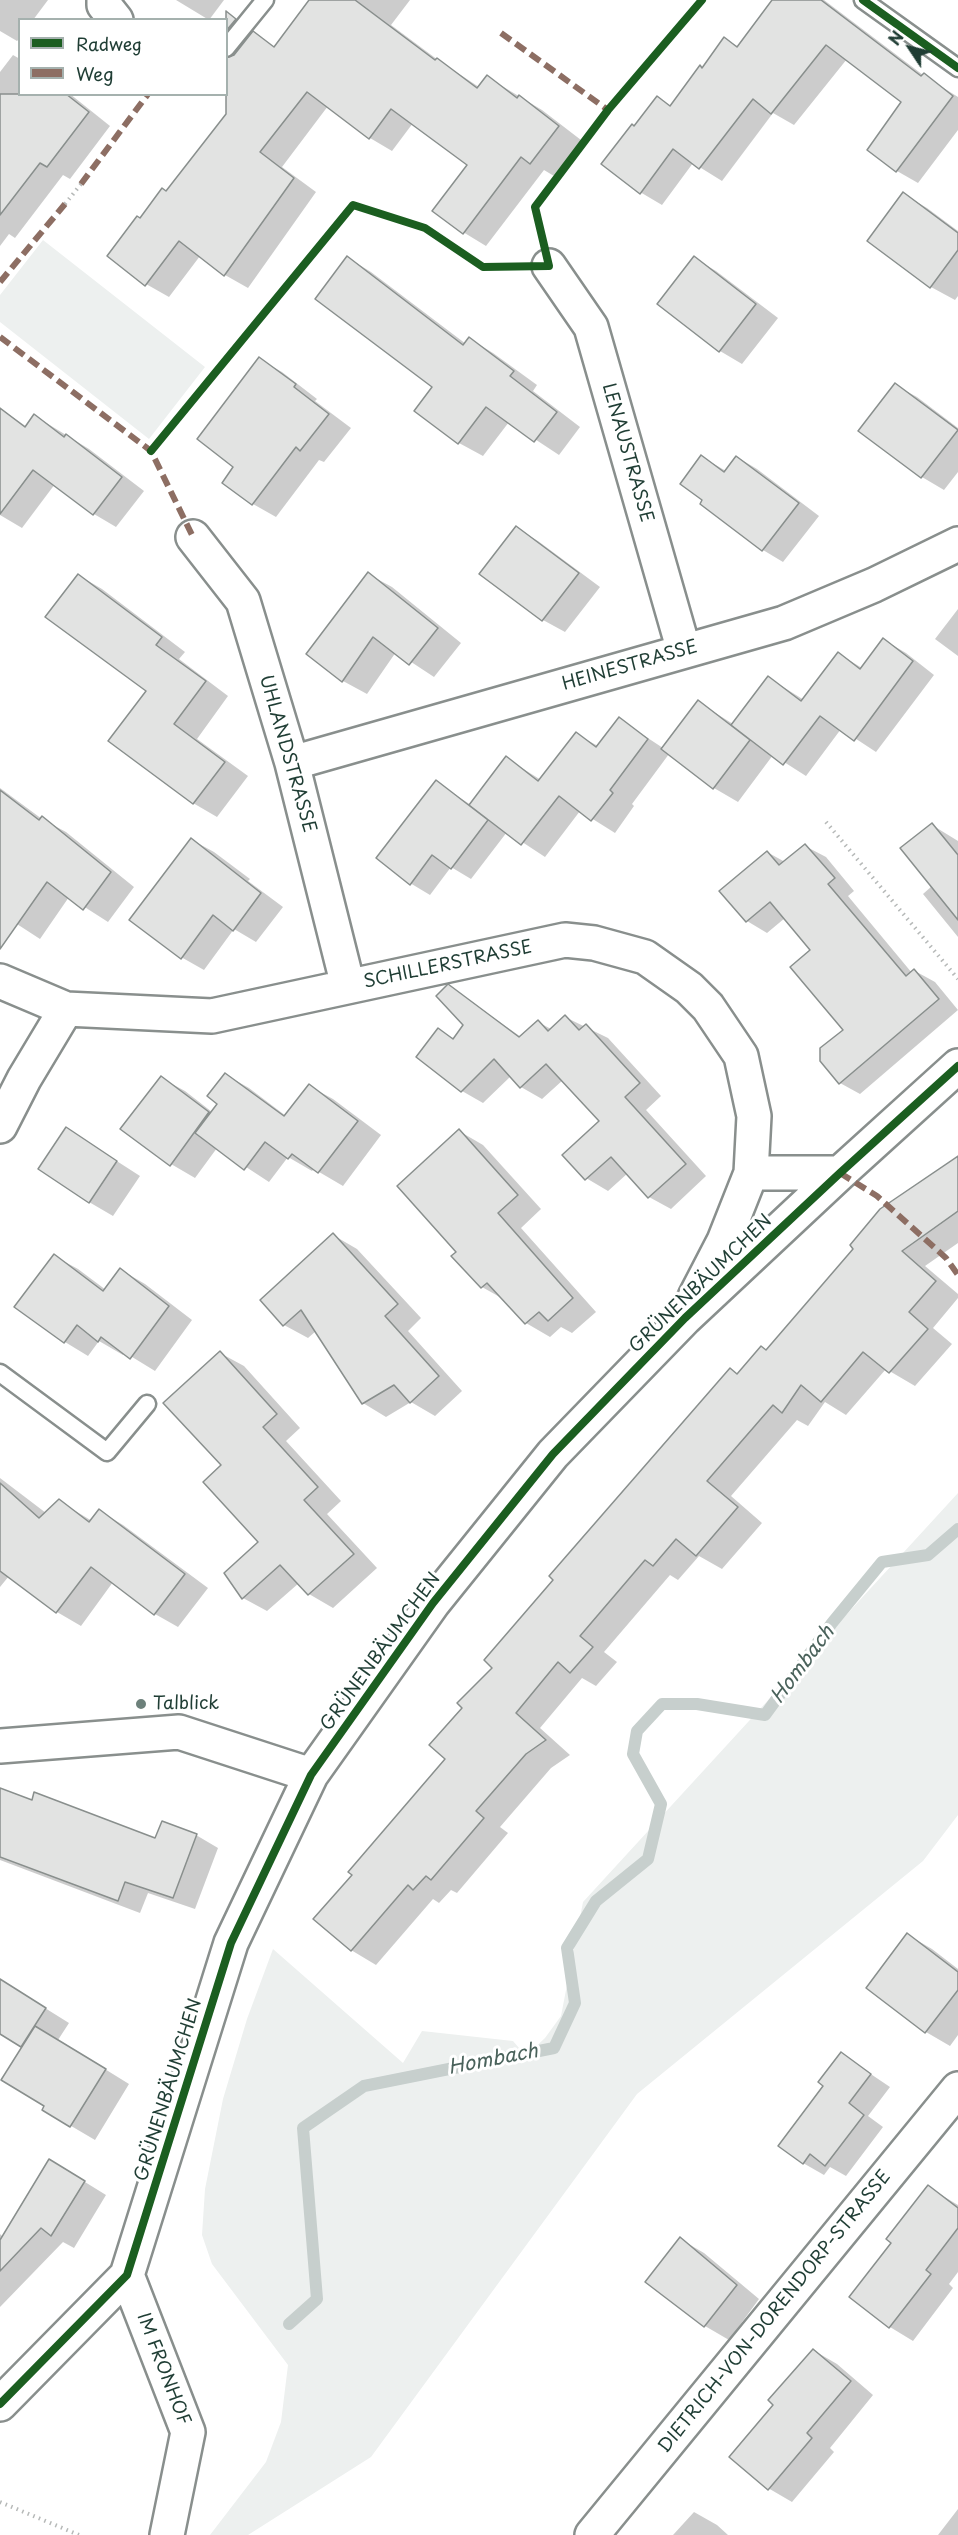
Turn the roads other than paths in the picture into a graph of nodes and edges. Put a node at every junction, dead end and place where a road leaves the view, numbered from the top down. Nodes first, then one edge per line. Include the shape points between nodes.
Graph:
1 (104, 0) edge
2 (265, 0) edge
3 (864, 0) edge
4 (115, 18) edge
5 (228, 46) edge
6 (958, 68) edge
7 (549, 266) dead end
8 (193, 537) dead end
9 (958, 544) edge
10 (684, 651) junction
11 (292, 763) junction
12 (0, 981) edge
13 (348, 986) junction
14 (66, 1009) junction
15 (958, 1066) edge
16 (0, 1126) edge
17 (751, 1173) junction
18 (840, 1173) junction
19 (685, 1318) junction
20 (0, 1373) edge
21 (147, 1404) dead end
22 (0, 1746) edge
23 (311, 1775) junction
24 (958, 2088) edge
25 (127, 2276) junction
26 (0, 2404) edge
27 (167, 2535) edge
28 (592, 2535) edge

1 - 4 street via 104,6
2 - 5 lane
3 - 6 lane
7 - 10 street, LENAUSTRASSE via 591,327
8 - 11 street, UHLANDSTRASSE via 243,601
9 - 10 street, HEINESTRASSE via 784,623
10 - 11 street, HEINESTRASSE
11 - 13 street, UHLANDSTRASSE
12 - 14 street, SCHILLERSTRASSE
13 - 14 street, SCHILLERSTRASSE via 212,1016
13 - 17 street, SCHILLERSTRASSE via 565,940 594,943 645,957 667,970 708,1007 741,1056 754,1116
14 - 16 street
15 - 18 street, GRÜNENBÄUMCHEN
17 - 18 street
17 - 19 street, SCHILLERSTRASSE via 724,1241
18 - 19 street, GRÜNENBÄUMCHEN
19 - 23 street, GRÜNENBÄUMCHEN via 553,1454 433,1603
20 - 21 lane via 107,1452
22 - 23 street via 179,1732
23 - 25 street, GRÜNENBÄUMCHEN via 231,1943
24 - 28 street, DIETRICH-VON-DORENDORP-STRASSE
25 - 26 street, GRÜNENBÄUMCHEN
25 - 27 street, IM FRONHOF via 188,2432

